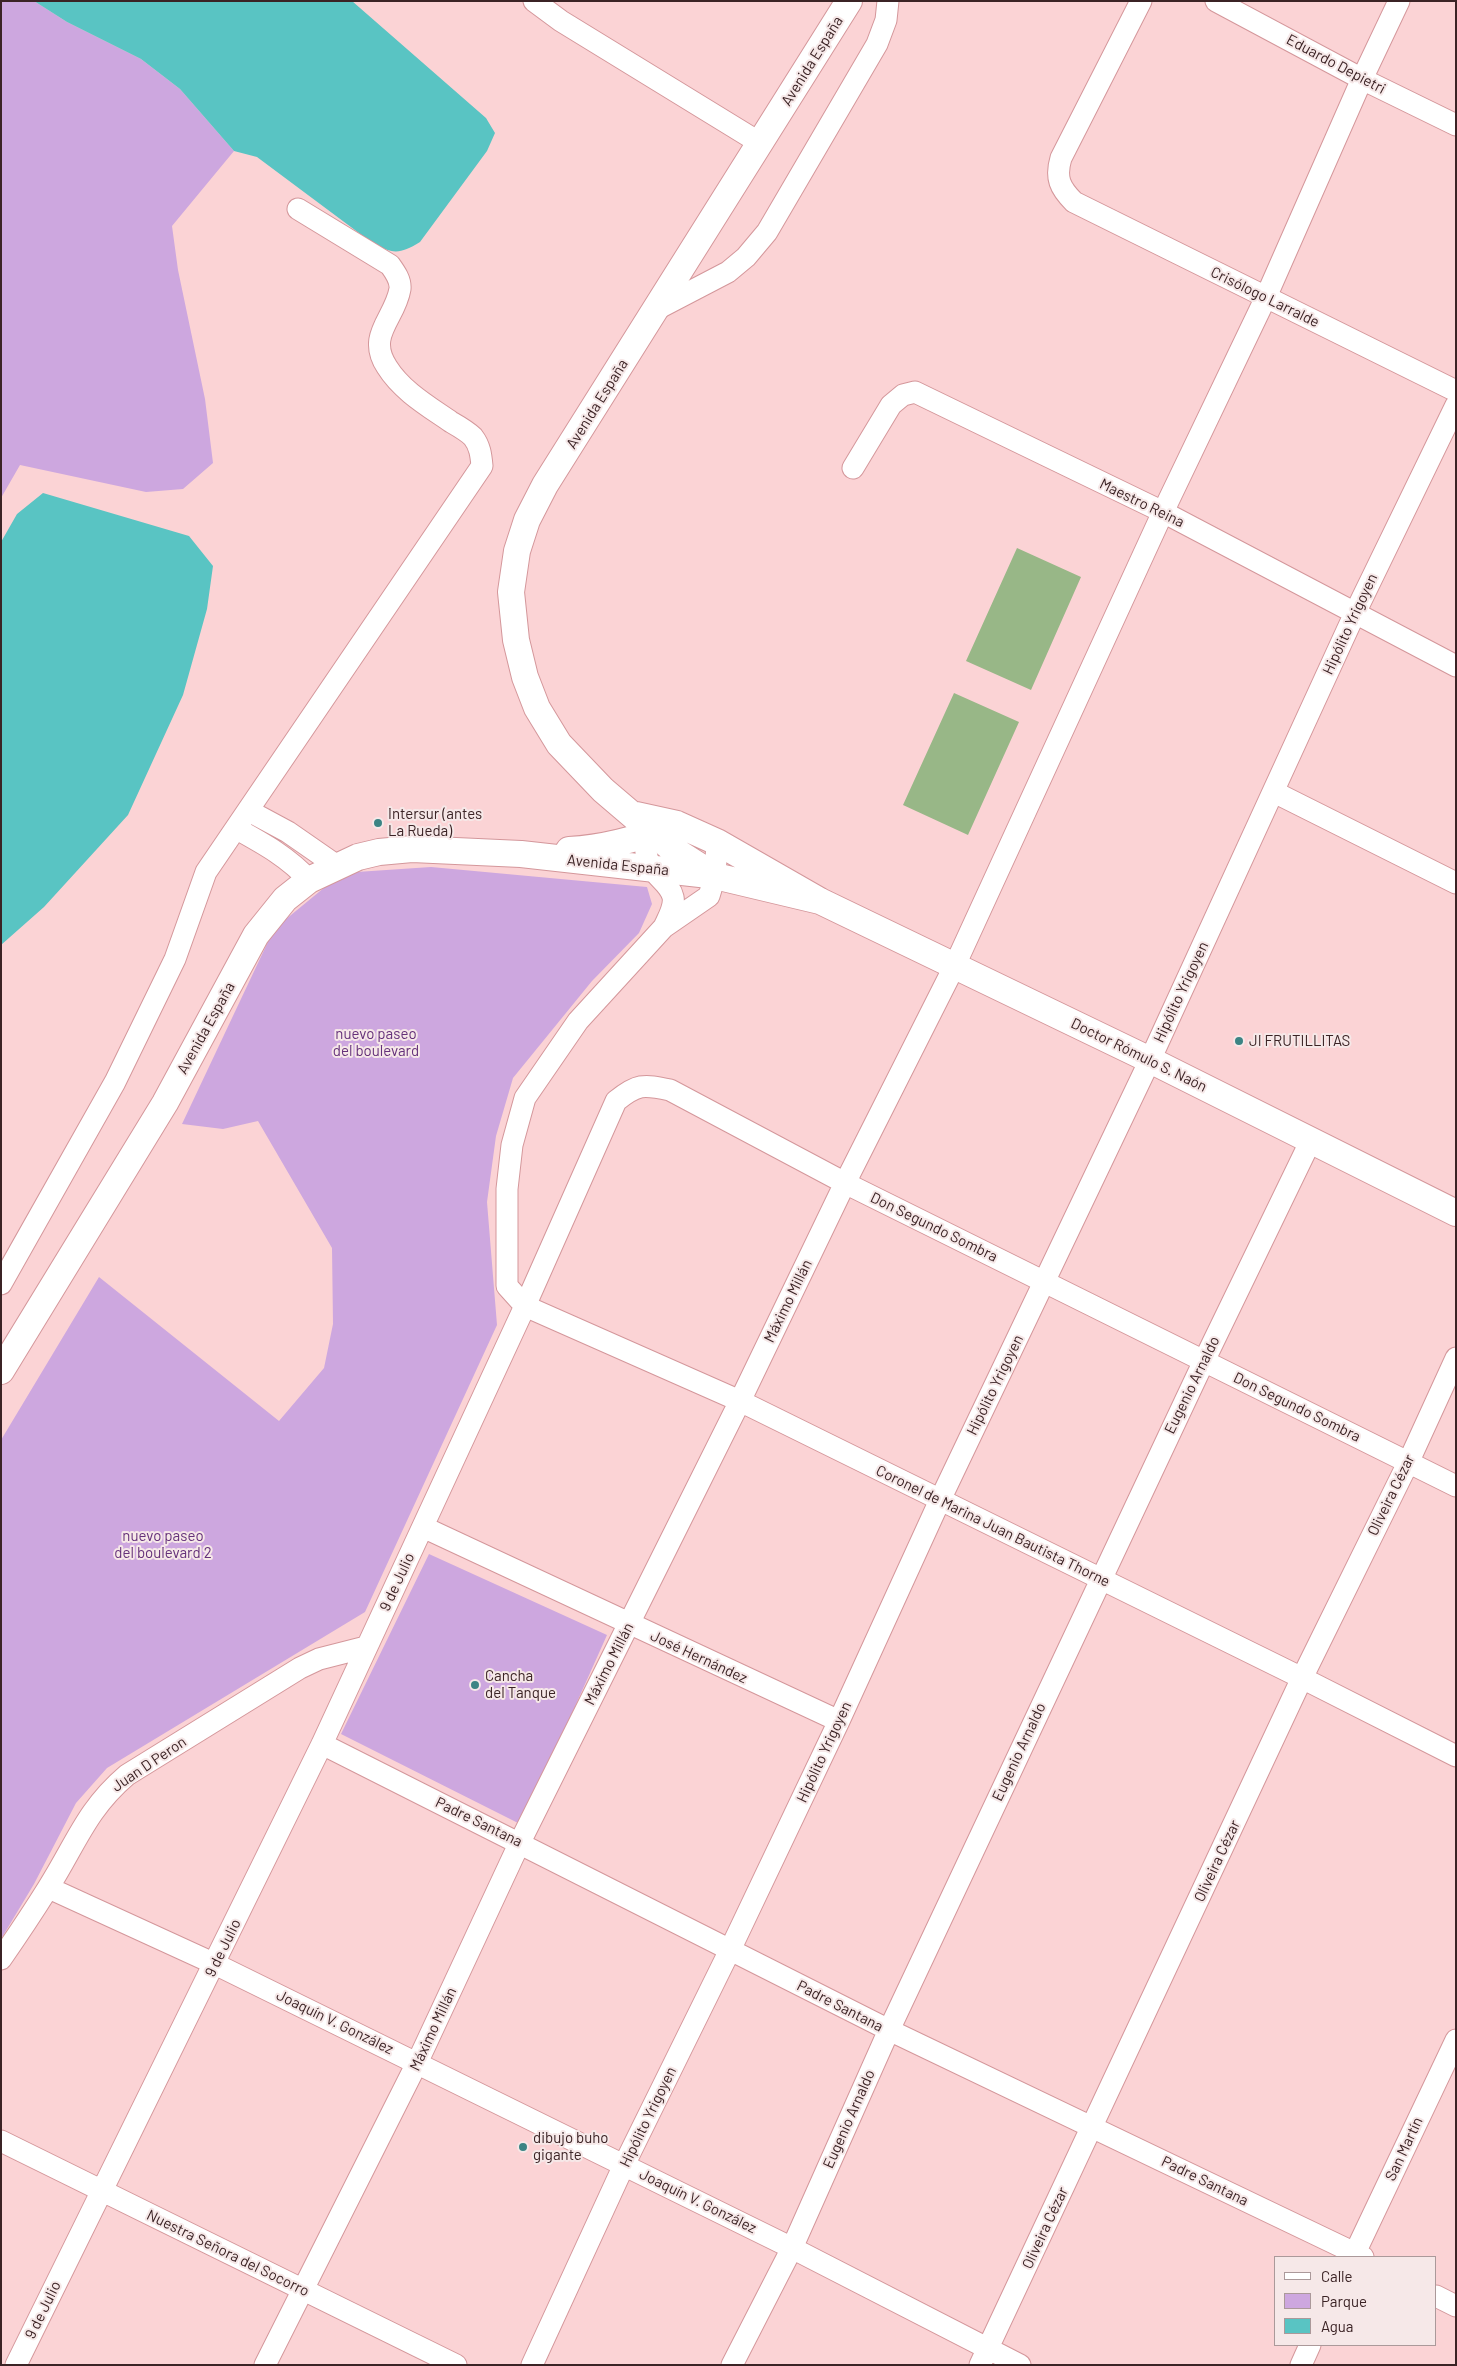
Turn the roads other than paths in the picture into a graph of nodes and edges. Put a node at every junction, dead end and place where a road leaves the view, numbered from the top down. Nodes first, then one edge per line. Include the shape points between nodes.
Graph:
1 (534, 1) edge
2 (849, 1) edge
3 (888, 1) edge
4 (1141, 1) edge
5 (1216, 1) edge
6 (1399, 1) edge
7 (1362, 79) junction
8 (1456, 125) edge
9 (760, 143) junction
10 (298, 209) dead end
11 (1266, 297) junction
12 (657, 309) junction
13 (1456, 391) edge
14 (1456, 405) edge
15 (853, 468) dead end
16 (1163, 512) junction
17 (1355, 613) junction
18 (1456, 666) edge
19 (1274, 792) junction
20 (249, 811) junction
21 (646, 822) junction
22 (237, 829) junction
23 (717, 842) junction
24 (618, 843) junction
25 (521, 854) junction
26 (337, 866) junction
27 (652, 869) junction
28 (715, 876) junction
29 (309, 880) junction
30 (1456, 883) edge
31 (820, 901) junction
32 (664, 927) junction
33 (955, 965) junction
34 (1150, 1060) junction
35 (1311, 1140) junction
36 (845, 1183) junction
37 (1456, 1213) edge
38 (1044, 1282) junction
39 (1, 1284) edge
40 (525, 1306) junction
41 (1456, 1358) edge
42 (1204, 1361) junction
43 (2, 1367) edge
44 (740, 1401) junction
45 (1408, 1462) junction
46 (1456, 1486) edge
47 (940, 1500) junction
48 (423, 1527) junction
49 (1100, 1579) junction
50 (629, 1624) junction
51 (366, 1647) junction
52 (1302, 1678) junction
53 (839, 1722) junction
54 (322, 1744) junction
55 (1456, 1756) edge
56 (520, 1842) junction
57 (49, 1888) junction
58 (730, 1950) junction
59 (1, 1959) edge
60 (215, 1964) junction
61 (889, 2030) junction
62 (1455, 2043) edge
63 (417, 2063) junction
64 (1093, 2126) junction
65 (1, 2140) edge
66 (624, 2165) junction
67 (102, 2191) junction
68 (792, 2248) junction
69 (1357, 2256) edge
70 (303, 2290) junction
71 (1437, 2296) edge
72 (1456, 2306) edge
73 (1310, 2346) edge
74 (984, 2357) edge
75 (16, 2365) edge
76 (265, 2365) edge
77 (456, 2365) edge
78 (532, 2365) edge
79 (732, 2365) edge
80 (1020, 2365) edge
81 (1301, 2365) edge

1 - 9 street via 560,21
2 - 9 main road, Avenida España
3 - 12 street via 878,44 766,232 746,257 728,272
4 - 11 street, Crisólogo Larralde via 1061,158 1057,172 1062,189 1074,202
5 - 7 street, Eduardo Depietri
6 - 7 street, Máximo Millán
7 - 8 street, Eduardo Depietri
7 - 11 street, Máximo Millán
9 - 12 main road, Avenida España
10 - 20 street via 390,265 398,276 400,288 384,323 379,341 380,355 398,380 418,399 472,436 481,451 482,466
11 - 13 street, Crisólogo Larralde
11 - 16 street, Máximo Millán
12 - 21 main road, Avenida España via 527,520 517,551 511,592 516,640 537,708 559,744 603,790
14 - 17 street, Hipólito Yrigoyen
15 - 16 street, Maestro Reina via 891,405 903,394 915,392
16 - 17 street, Maestro Reina
16 - 33 street, Máximo Millán
17 - 18 street, Maestro Reina
17 - 19 street, Hipólito Yrigoyen
19 - 30 street
19 - 34 street, Hipólito Yrigoyen
20 - 22 street
20 - 26 street via 288,832
21 - 23 main road, Doctor Rómulo S. Naón
21 - 24 main road, Avenida España
21 - 24 main road via 624,816 624,830
21 - 27 street via 647,858
21 - 28 main road, Doctor Rómulo S. Naón via 671,848
22 - 29 street via 278,851
22 - 39 street via 206,872 175,959 115,1082
23 - 28 street
23 - 31 main road, Doctor Rómulo S. Naón
24 - 25 main road, Avenida España
25 - 26 main road, Avenida España via 412,849 379,852
25 - 27 main road, Avenida España
26 - 29 main road, Avenida España
27 - 28 main road, Avenida España
27 - 32 street via 668,885 673,898
28 - 31 main road, Doctor Rómulo S. Naón
28 - 32 street via 709,896
29 - 43 main road, Avenida España via 285,899 256,935 165,1103
31 - 33 main road, Doctor Rómulo S. Naón
32 - 40 street via 578,1022 525,1098 512,1145 507,1189 507,1286
33 - 34 main road, Doctor Rómulo S. Naón
33 - 36 street, Máximo Millán
34 - 35 main road, Doctor Rómulo S. Naón
34 - 38 street, Hipólito Yrigoyen
35 - 37 main road, Doctor Rómulo S. Naón
35 - 42 street, Eugenio Arnaldo
36 - 38 street, Don Segundo Sombra
36 - 40 street, Don Segundo Sombra via 670,1090 651,1085 634,1087 616,1101
36 - 44 street, Máximo Millán
38 - 42 street, Don Segundo Sombra
38 - 47 street, Hipólito Yrigoyen
40 - 44 street, Coronel de Marina Juan Bautista Thorne
40 - 48 street, 9 de Julio
41 - 45 street, Oliveira Cézar
42 - 45 street, Don Segundo Sombra
42 - 49 street, Eugenio Arnaldo
44 - 47 street, Coronel de Marina Juan Bautista Thorne
44 - 50 street, Máximo Millán
45 - 46 street, Don Segundo Sombra
45 - 52 street, Oliveira Cézar
47 - 49 street, Coronel de Marina Juan Bautista Thorne
47 - 53 street, Hipólito Yrigoyen
48 - 50 street, José Hernández
48 - 51 street, 9 de Julio
49 - 52 street, Coronel de Marina Juan Bautista Thorne
49 - 61 street, Eugenio Arnaldo
50 - 53 street, José Hernández
50 - 56 street, Máximo Millán
51 - 54 street, 9 de Julio
51 - 57 street, Juan D Peron via 300,1668 127,1775 88,1817
52 - 55 street, Coronel de Marina Juan Bautista Thorne
52 - 64 street, Oliveira Cézar
53 - 58 street, Hipólito Yrigoyen
54 - 56 street, Padre Santana
54 - 60 street, 9 de Julio
56 - 58 street, Padre Santana
56 - 63 street, Máximo Millán
57 - 59 street, Juan D Peron
57 - 60 street, Joaquín V. González
58 - 61 street, Padre Santana
58 - 66 street, Hipólito Yrigoyen
60 - 63 street, Joaquín V. González
60 - 67 street, 9 de Julio
61 - 64 street, Padre Santana
61 - 68 street, Eugenio Arnaldo
62 - 69 street, San Martín
63 - 66 street, Joaquín V. González
63 - 70 street, Máximo Millán
64 - 69 street, Padre Santana
64 - 74 street, Oliveira Cézar
65 - 67 street, Nuestra Señora del Socorro
66 - 68 street, Joaquín V. González
66 - 78 street, Hipólito Yrigoyen
67 - 70 street, Nuestra Señora del Socorro
67 - 75 street, 9 de Julio
68 - 74 street, Joaquín V. González
68 - 79 street, Eugenio Arnaldo
70 - 76 street, Máximo Millán
70 - 77 street, Nuestra Señora del Socorro
71 - 72 street
73 - 81 street
74 - 80 street, Joaquín V. González

